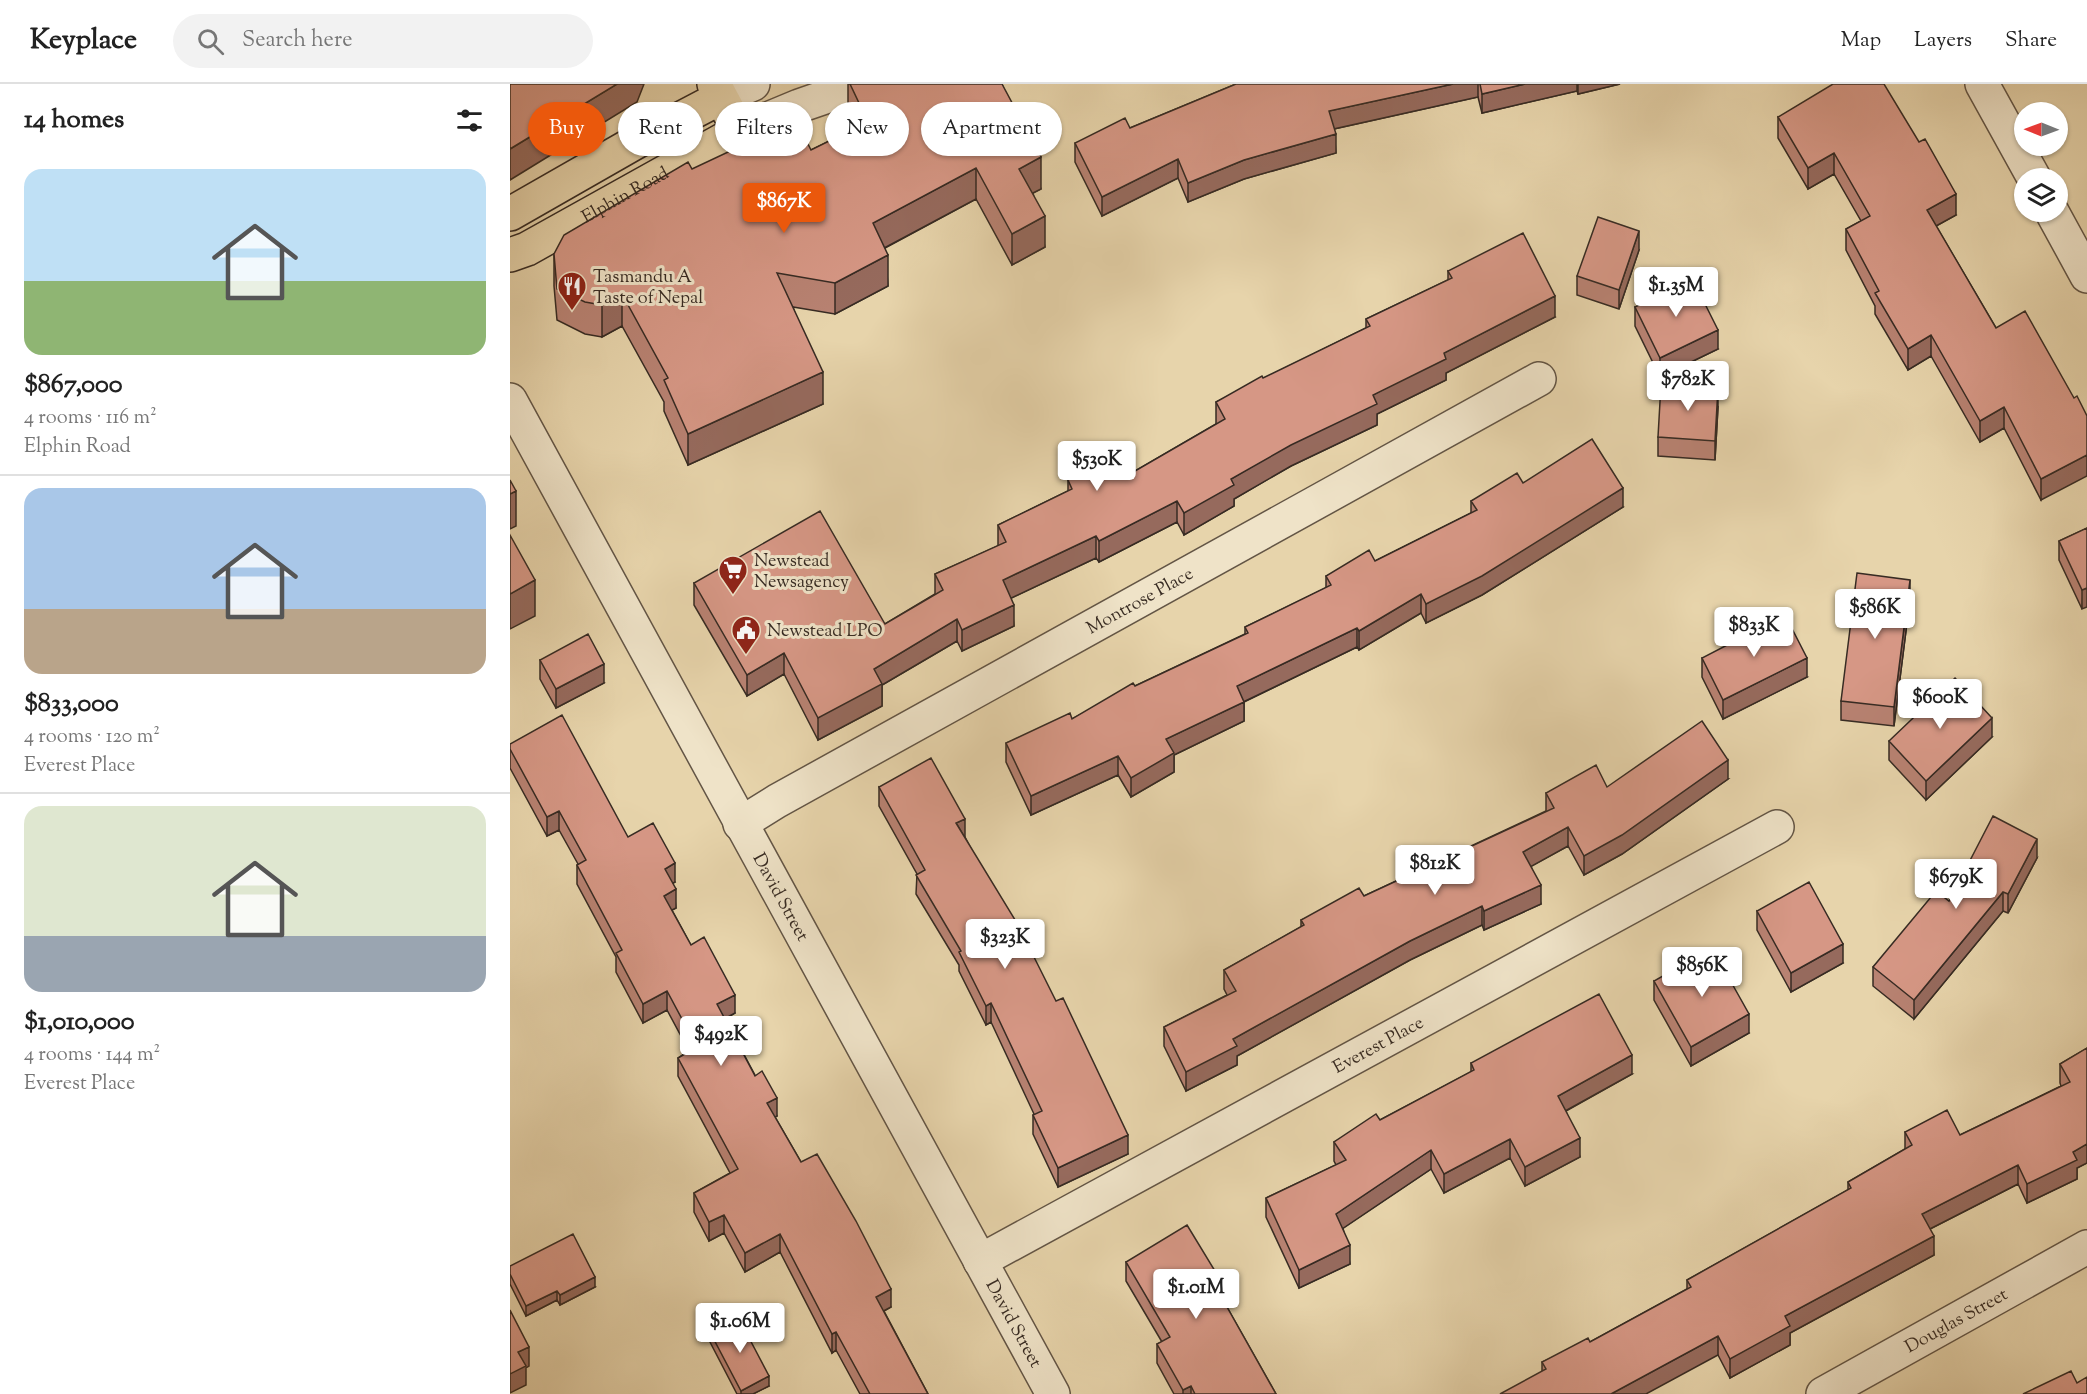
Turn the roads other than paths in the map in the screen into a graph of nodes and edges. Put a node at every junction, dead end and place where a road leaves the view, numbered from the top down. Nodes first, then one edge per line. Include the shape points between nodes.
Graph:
1 (753, 84) edge
2 (863, 84) edge
3 (1982, 84) edge
4 (717, 91) edge
5 (811, 102) edge
6 (715, 144) edge
7 (2028, 168) edge
8 (510, 214) edge
9 (2057, 222) edge
10 (510, 255) edge
11 (2087, 276) edge
12 (1539, 379) dead end
13 (510, 400) edge
14 (740, 824) junction
15 (1777, 827) dead end
16 (2087, 1247) edge
17 (980, 1261) junction
18 (1053, 1394) edge
19 (1823, 1394) edge

1 - 4 street
2 - 5 street
3 - 7 street
4 - 8 highway
6 - 10 highway, Elphin Road
9 - 11 street
12 - 14 street, Montrose Place
13 - 14 street, David Street
14 - 17 street, David Street
15 - 17 street, Everest Place
16 - 19 street, Douglas Street
17 - 18 street, David Street

